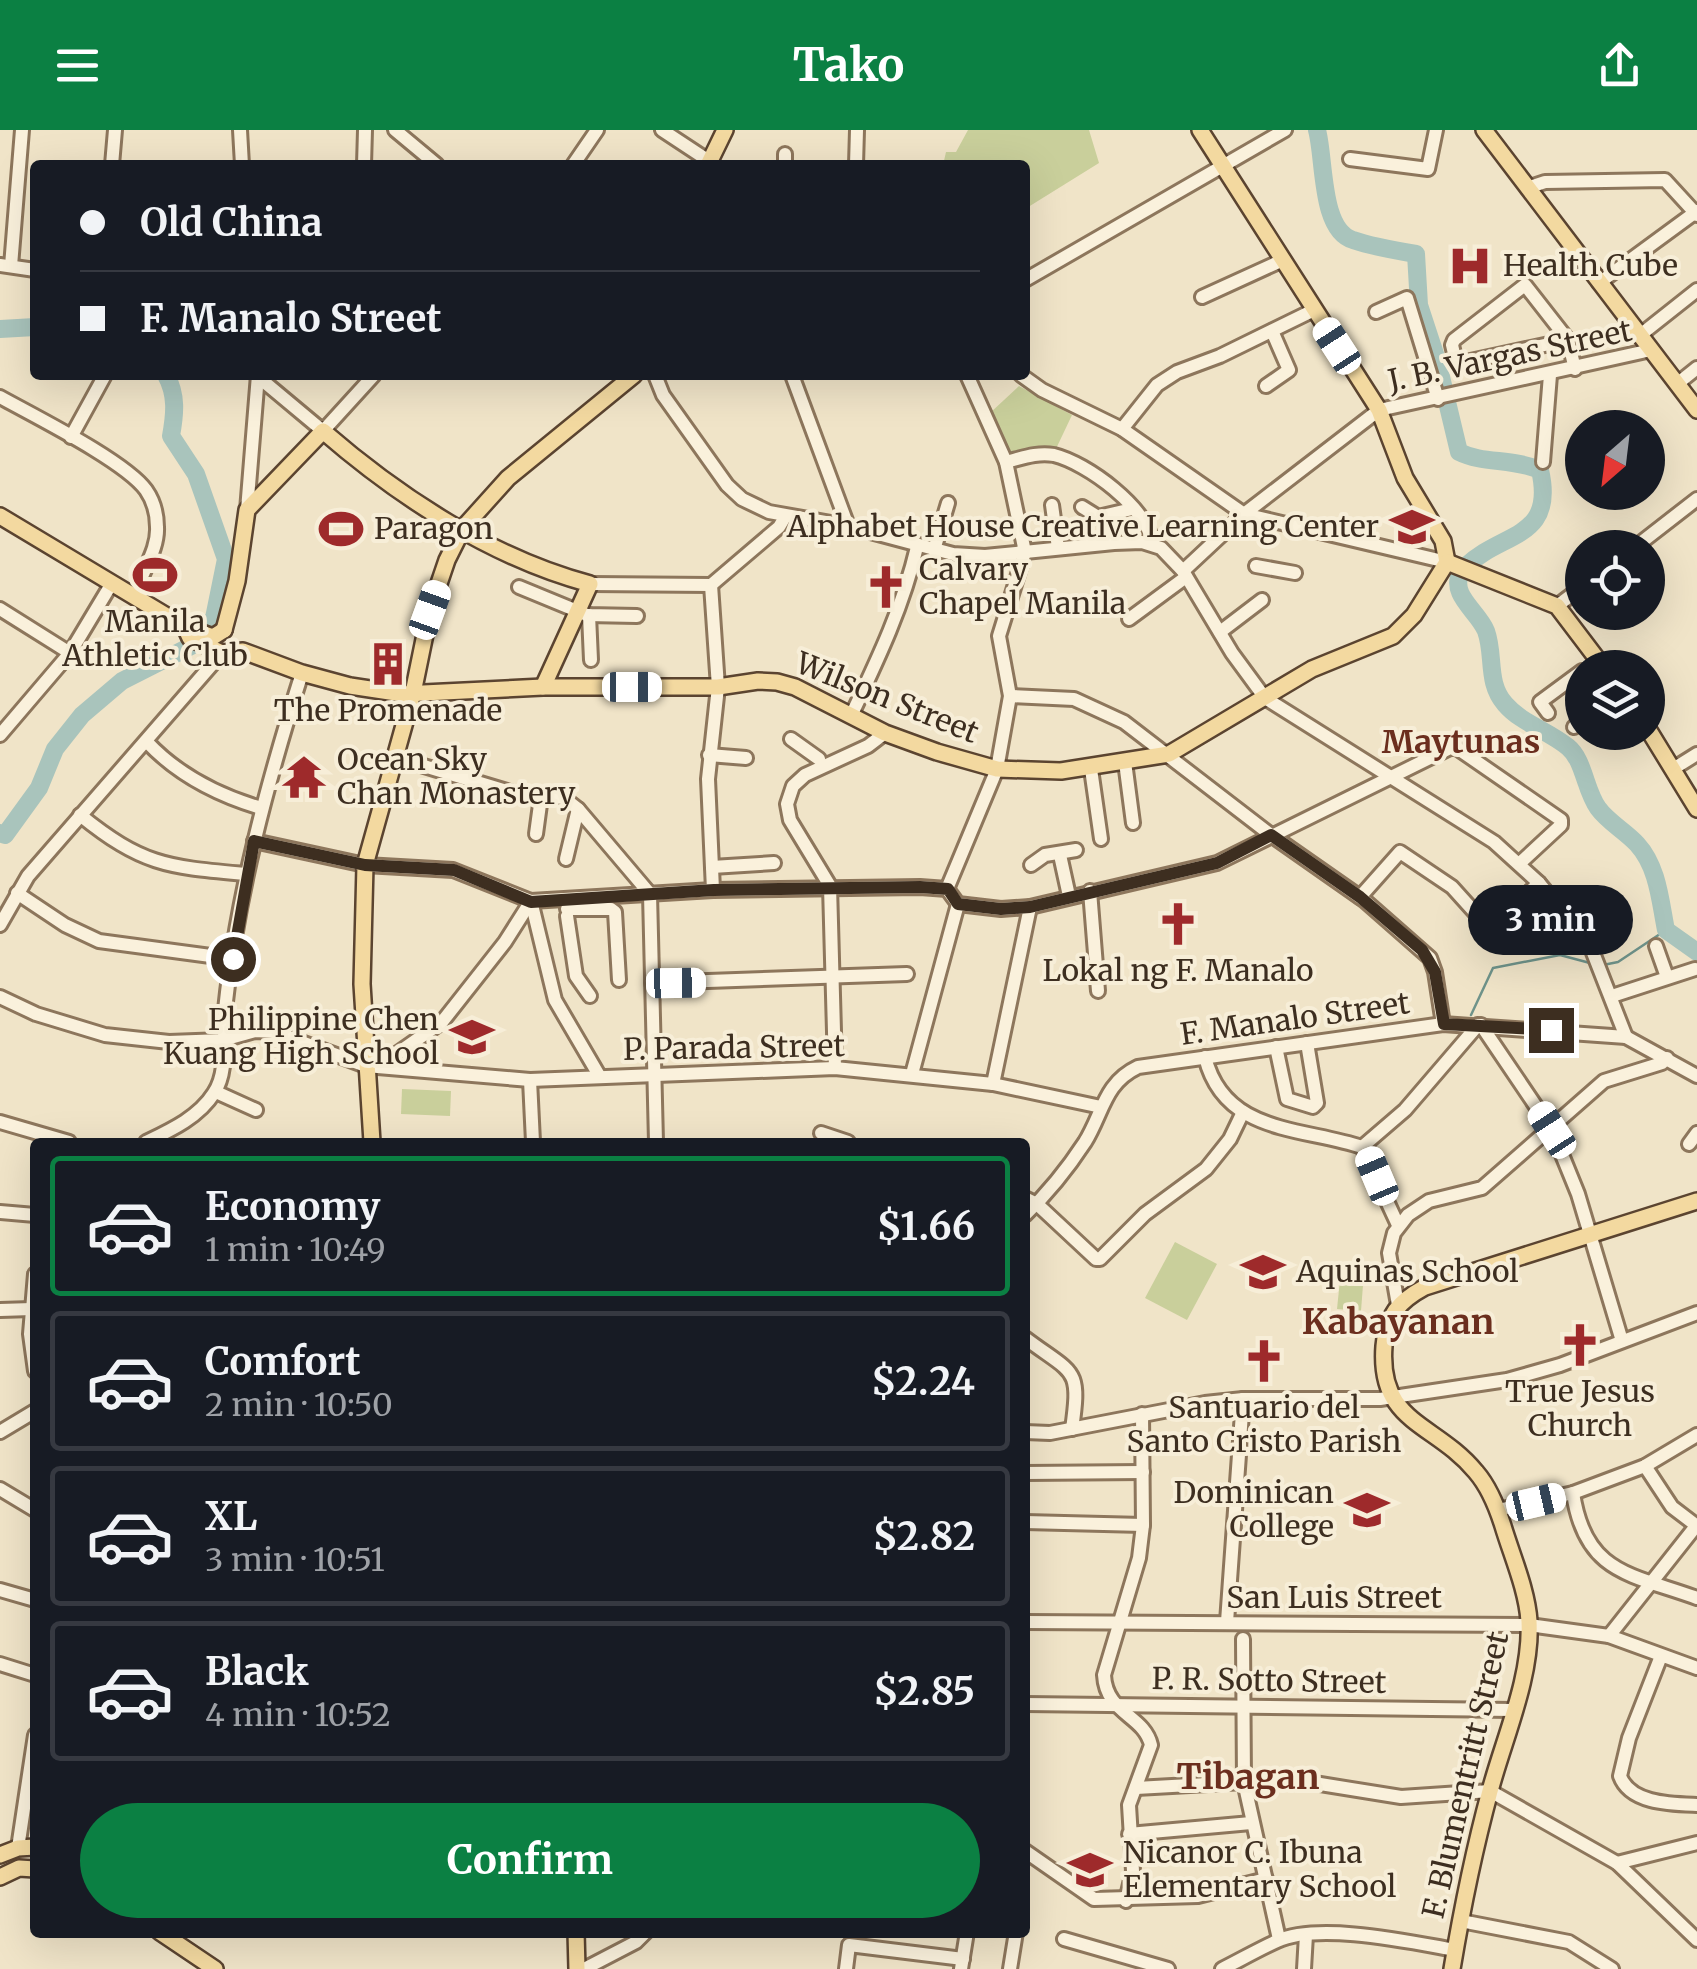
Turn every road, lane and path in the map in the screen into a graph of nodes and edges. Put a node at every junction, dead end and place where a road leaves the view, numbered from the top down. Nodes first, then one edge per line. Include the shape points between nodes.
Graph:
1 (22, 130) edge
2 (115, 130) edge
3 (240, 130) edge
4 (365, 130) edge
5 (395, 130) edge
6 (597, 130) edge
7 (662, 130) edge
8 (726, 130) edge
9 (857, 130) edge
10 (1200, 130) edge
11 (1285, 130) edge
12 (1436, 130) edge
13 (1484, 130) edge
14 (1350, 159) dead end
15 (112, 160) edge
16 (242, 160) edge
17 (364, 160) edge
18 (430, 160) edge
19 (576, 160) edge
20 (705, 160) edge
21 (711, 160) edge
22 (856, 160) edge
23 (1224, 168) junction
24 (1527, 188) junction
25 (1696, 213) edge
26 (1283, 260) junction
27 (6, 265) edge
28 (1030, 277) edge
29 (1599, 283) junction
30 (1697, 290) edge
31 (1202, 297) dead end
32 (1314, 310) junction
33 (1376, 312) dead end
34 (1272, 331) junction
35 (1639, 336) junction
36 (1568, 340) junction
37 (1651, 350) junction
38 (1697, 368) edge
39 (1576, 369) junction
40 (1550, 375) junction
41 (102, 380) edge
42 (257, 380) edge
43 (262, 380) edge
44 (370, 380) edge
45 (628, 380) edge
46 (658, 380) edge
47 (794, 380) edge
48 (968, 380) edge
49 (1028, 380) edge
50 (1677, 384) junction
51 (1266, 386) dead end
52 (0, 397) edge
53 (1443, 398) junction
54 (1379, 410) junction
55 (1697, 410) edge
56 (1122, 429) junction
57 (324, 431) junction
58 (71, 437) junction
59 (1006, 462) junction
60 (1543, 462) dead end
61 (1697, 499) edge
62 (948, 503) dead end
63 (1052, 505) dead end
64 (1082, 507) dead end
65 (1132, 509) junction
66 (247, 510) junction
67 (1244, 514) junction
68 (0, 516) edge
69 (785, 517) junction
70 (848, 526) junction
71 (463, 528) junction
72 (1657, 530) edge
73 (1152, 543) junction
74 (917, 547) junction
75 (1058, 548) junction
76 (934, 550) junction
77 (1025, 552) junction
78 (1256, 566) dead end
79 (1459, 566) junction
80 (1295, 573) dead end
81 (1184, 574) junction
82 (141, 579) dead end
83 (112, 583) junction
84 (590, 584) junction
85 (711, 585) junction
86 (519, 587) dead end
87 (1262, 600) dead end
88 (1565, 600) edge
89 (1557, 606) junction
90 (0, 609) edge
91 (584, 614) junction
92 (637, 616) dead end
93 (1129, 619) dead end
94 (1220, 632) junction
95 (201, 634) junction
96 (1582, 650) edge
97 (243, 651) junction
98 (70, 653) junction
99 (222, 654) junction
100 (591, 660) dead end
101 (302, 673) junction
102 (1565, 685) edge
103 (544, 687) junction
104 (718, 687) junction
105 (412, 693) junction
106 (1010, 696) junction
107 (1265, 698) junction
108 (1548, 713) dead end
109 (851, 716) junction
110 (885, 733) junction
111 (0, 736) edge
112 (791, 738) dead end
113 (147, 742) junction
114 (1661, 750) edge
115 (1169, 754) junction
116 (1697, 754) edge
117 (709, 755) junction
118 (394, 756) junction
119 (746, 758) dead end
120 (819, 759) dead end
121 (1125, 762) junction
122 (1091, 768) junction
123 (997, 769) junction
124 (1673, 769) junction
125 (1390, 778) junction
126 (540, 797) junction
127 (261, 808) junction
128 (578, 808) junction
129 (1697, 809) edge
130 (80, 815) junction
131 (1133, 823) dead end
132 (536, 834) dead end
133 (1271, 835) junction
134 (553, 836) dead end
135 (571, 838) junction
136 (1101, 839) dead end
137 (254, 841) junction
138 (1076, 850) dead end
139 (1060, 854) junction
140 (566, 859) dead end
141 (774, 863) dead end
142 (1520, 863) junction
143 (365, 865) junction
144 (1031, 865) dead end
145 (712, 867) junction
146 (246, 874) junction
147 (1539, 883) junction
148 (830, 886) junction
149 (948, 889) junction
150 (714, 890) junction
151 (1088, 891) junction
152 (18, 893) junction
153 (650, 894) junction
154 (1070, 896) junction
155 (1360, 897) junction
156 (531, 902) junction
157 (958, 904) junction
158 (1030, 907) junction
159 (0, 925) edge
160 (1656, 946) dead end
161 (233, 959) junction
162 (1695, 969) edge
163 (907, 974) dead end
164 (833, 978) junction
165 (1667, 978) junction
166 (619, 980) dead end
167 (652, 984) junction
168 (1098, 990) dead end
169 (0, 996) edge
170 (590, 996) dead end
171 (1612, 996) junction
172 (1444, 1024) junction
173 (1479, 1026) junction
174 (1626, 1036) junction
175 (223, 1040) junction
176 (1307, 1043) junction
177 (1276, 1047) junction
178 (1205, 1057) junction
179 (1667, 1058) junction
180 (366, 1066) junction
181 (385, 1068) junction
182 (836, 1068) junction
183 (912, 1074) junction
184 (654, 1075) junction
185 (1697, 1076) edge
186 (600, 1077) junction
187 (530, 1080) junction
188 (993, 1084) junction
189 (216, 1092) junction
190 (1101, 1107) junction
191 (256, 1110) dead end
192 (1243, 1112) junction
193 (0, 1122) edge
194 (1552, 1130) junction
195 (821, 1133) dead end
196 (55, 1138) edge
197 (154, 1138) edge
198 (372, 1138) edge
199 (534, 1138) edge
200 (656, 1138) edge
201 (836, 1138) edge
202 (1362, 1147) junction
203 (1031, 1201) edge
204 (1697, 1201) edge
205 (0, 1212) edge
206 (30, 1215) edge
207 (1398, 1225) junction
208 (1591, 1234) junction
209 (1398, 1305) junction
210 (30, 1309) edge
211 (0, 1310) edge
212 (1697, 1313) edge
213 (1622, 1340) junction
214 (1030, 1342) edge
215 (1391, 1397) junction
216 (1243, 1400) junction
217 (30, 1414) edge
218 (1142, 1414) junction
219 (1072, 1429) junction
220 (0, 1432) edge
221 (1030, 1433) edge
222 (1697, 1435) edge
223 (1645, 1466) junction
224 (1143, 1472) junction
225 (1030, 1473) edge
226 (0, 1489) edge
227 (1573, 1493) junction
228 (30, 1507) edge
229 (1498, 1510) junction
230 (1030, 1522) edge
231 (1143, 1524) junction
232 (1697, 1526) edge
233 (1652, 1582) junction
234 (0, 1590) edge
235 (1697, 1598) edge
236 (30, 1599) edge
237 (1030, 1622) edge
238 (1227, 1622) junction
239 (1118, 1623) junction
240 (1529, 1625) junction
241 (1609, 1636) junction
242 (1243, 1639) dead end
243 (1661, 1656) junction
244 (0, 1664) edge
245 (1697, 1668) edge
246 (30, 1673) edge
247 (1113, 1703) junction
248 (1030, 1704) edge
249 (1242, 1706) junction
250 (1513, 1710) junction
251 (1244, 1782) junction
252 (1136, 1788) junction
253 (1490, 1790) junction
254 (1697, 1805) edge
255 (30, 1806) edge
256 (1251, 1823) junction
257 (1129, 1834) junction
258 (1697, 1844) edge
259 (27, 1848) edge
260 (1030, 1854) edge
261 (0, 1856) edge
262 (1618, 1862) junction
263 (30, 1869) edge
264 (0, 1877) edge
265 (1266, 1879) junction
266 (1126, 1901) junction
267 (1461, 1921) junction
268 (1306, 1935) junction
269 (169, 1938) edge
270 (577, 1938) edge
271 (640, 1938) edge
272 (965, 1938) edge
273 (1015, 1938) edge
274 (1064, 1938) dead end
275 (1279, 1940) junction
276 (1697, 1940) edge
277 (1455, 1950) junction
278 (901, 1952) junction
279 (962, 1964) edge
280 (214, 1969) edge
281 (580, 1969) edge
282 (846, 1969) edge
283 (899, 1969) edge
284 (1010, 1969) edge
285 (1168, 1969) edge
286 (1222, 1969) edge
287 (1304, 1969) edge
288 (1452, 1969) edge
289 (1612, 1969) edge

1 - 27 street
2 - 15 street
3 - 16 street
4 - 17 street
5 - 18 street
6 - 19 street
7 - 20 street
8 - 21 main road
9 - 22 street
10 - 23 main road
11 - 23 street
12 - 14 street via 1428,170
13 - 24 main road
23 - 26 main road
23 - 28 street
24 - 25 street via 1665,180
24 - 29 main road
25 - 29 street
26 - 31 street
26 - 32 main road
29 - 35 main road
30 - 35 street
32 - 34 street
32 - 54 main road
33 - 53 street via 1407,298
34 - 51 street via 1289,370
34 - 56 street via 1157,385
35 - 37 main road
36 - 36 street via 1524,285 1452,345 1461,364
36 - 39 street
37 - 39 street, J. B. Vargas Street
37 - 50 main road
38 - 50 street
39 - 40 street, J. B. Vargas Street
40 - 53 street, J. B. Vargas Street
40 - 60 street
41 - 58 street
42 - 66 street
43 - 57 street
44 - 57 street
45 - 71 main road via 508,478
46 - 69 street via 727,485 742,500
47 - 70 street
48 - 59 street
49 - 56 street
50 - 55 main road
52 - 58 street
53 - 54 street, J. B. Vargas Street
54 - 67 street
54 - 79 main road via 1405,478
56 - 67 street
57 - 66 main road
57 - 71 main road via 392,486
58 - 82 street via 136,478 152,502 157,541
59 - 65 street via 1036,454 1076,464
59 - 77 street
61 - 72 street
62 - 76 street
63 - 75 street
64 - 65 street via 1098,517
65 - 73 street
66 - 95 main road via 237,581
67 - 79 street
67 - 81 street
68 - 83 main road, Wilson Street
69 - 70 street
69 - 85 street
70 - 74 street
71 - 84 main road via 520,559
71 - 105 main road via 430,610
73 - 75 street
73 - 81 street
74 - 76 street
74 - 109 street via 892,627
75 - 77 street
76 - 77 street
77 - 106 street via 999,636
78 - 80 street
79 - 89 main road
79 - 107 main road, Wilson Street via 1393,636
81 - 93 street
81 - 94 street
83 - 95 main road, Wilson Street
83 - 98 street
84 - 85 street
84 - 91 main road
85 - 104 street
86 - 91 street
87 - 94 street
88 - 89 street
89 - 96 main road
90 - 98 street
91 - 92 street
91 - 100 street
91 - 103 main road
94 - 107 street
95 - 97 main road, Wilson Street
95 - 99 main road, Wilson Street
97 - 99 main road, Wilson Street
97 - 101 main road, Wilson Street
98 - 111 street
99 - 113 street
101 - 105 main road, Wilson Street
101 - 127 street
102 - 108 street via 1540,702
103 - 104 main road, Wilson Street
103 - 105 main road, Wilson Street
104 - 109 main road, Wilson Street via 777,682
104 - 117 street
105 - 118 main road
106 - 115 street via 1074,699 1124,722
106 - 123 street
107 - 115 main road, Wilson Street
107 - 125 street
109 - 110 main road, Wilson Street
110 - 123 main road, Wilson Street
110 - 148 street via 805,775 787,804
112 - 120 street
113 - 127 street via 181,772
113 - 130 street
114 - 124 main road
115 - 121 main road, Wilson Street
115 - 133 street
116 - 124 street
117 - 119 street
117 - 145 street
118 - 126 street
118 - 143 main road
121 - 122 main road, Wilson Street
121 - 131 street
122 - 123 main road, Wilson Street
122 - 136 street
123 - 149 street
124 - 129 main road
125 - 133 street
125 - 142 street
125 - 142 street via 1454,746 1562,820
126 - 128 street via 564,798
126 - 132 street
127 - 137 street
128 - 135 street
128 - 153 street
130 - 146 street via 158,864
130 - 152 street
133 - 151 street via 1217,863
133 - 155 street
134 - 135 street
135 - 140 street
137 - 143 street
137 - 146 street
138 - 139 street
139 - 144 street
139 - 154 street
141 - 145 street
142 - 147 street
143 - 156 street via 454,870
143 - 180 main road
145 - 150 street
146 - 161 street
147 - 155 street via 1488,927 1452,887 1400,852
147 - 171 street via 1590,945
148 - 149 street
148 - 150 street
148 - 164 street
149 - 157 street
150 - 153 street
151 - 154 street
151 - 168 street
152 - 159 street
152 - 161 street via 99,941
153 - 156 street
153 - 167 street
154 - 158 street
155 - 172 street via 1430,958
156 - 181 street via 442,1022
156 - 186 street via 555,1000
157 - 158 street
157 - 183 street
158 - 188 street
160 - 165 street
161 - 175 street
162 - 165 street
163 - 164 street
164 - 167 street
164 - 182 street
165 - 171 street
166 - 170 street via 615,912 567,913 576,976
167 - 184 street
169 - 175 street, P. Parada Street via 105,1035
171 - 174 street
172 - 173 street, F. Manalo Street
172 - 176 street, F. Manalo Street
173 - 174 street, F. Manalo Street
173 - 194 street
173 - 202 street
174 - 179 street, F. Manalo Street
175 - 180 street, P. Parada Street via 274,1032
175 - 189 street
176 - 177 street, F. Manalo Street
176 - 177 street via 1313,1107 1287,1099
177 - 178 street, F. Manalo Street
178 - 190 street, F. Manalo Street via 1126,1073
178 - 192 street via 1216,1090
179 - 185 street, F. Manalo Street
179 - 194 street via 1604,1081
180 - 181 street, P. Parada Street
180 - 198 main road
181 - 187 street, P. Parada Street
182 - 183 street, P. Parada Street
182 - 184 street, P. Parada Street
183 - 188 street, P. Parada Street
184 - 186 street, P. Parada Street
184 - 200 street
186 - 187 street, P. Parada Street
187 - 199 street
188 - 190 street, P. Parada Street
189 - 191 street
189 - 197 street via 191,1118
190 - 203 street, F. Manalo Street via 1086,1141
192 - 202 street via 1283,1129
192 - 203 street via 1206,1169 1145,1214 1100,1259
193 - 196 street
194 - 207 street via 1482,1188 1429,1202
194 - 208 street
195 - 201 street
202 - 207 street
204 - 208 main road
205 - 206 street
207 - 209 street via 1389,1253
208 - 209 main road via 1424,1287
208 - 213 street
209 - 215 main road via 1384,1352
210 - 211 street
212 - 213 street
213 - 215 street via 1507,1380
214 - 219 street via 1076,1382
215 - 216 street
215 - 229 main road, F. Blumentritt Street via 1478,1474
216 - 218 street
216 - 238 street
217 - 220 street
218 - 219 street
218 - 224 street
219 - 221 street
222 - 223 street
223 - 227 street
223 - 232 street via 1672,1508
224 - 225 street
224 - 231 street
226 - 228 street
227 - 229 street
227 - 233 street via 1577,1520 1597,1555 1609,1567
229 - 240 main road, F. Blumentritt Street
230 - 231 street
231 - 239 street
232 - 233 street
233 - 235 street
233 - 241 street
234 - 236 street
237 - 239 street, San Luis Street
238 - 239 street, San Luis Street
238 - 240 street, San Luis Street
239 - 247 street via 1104,1676
240 - 241 street, San Luis Street
240 - 250 main road, F. Blumentritt Street
241 - 243 street, San Luis Street
242 - 249 street
243 - 245 street, San Luis Street
243 - 254 street via 1620,1776 1630,1792
244 - 246 street
247 - 248 street, P. R. Sotto Street
247 - 249 street, P. R. Sotto Street
247 - 252 street via 1149,1736
249 - 250 street, P. R. Sotto Street
249 - 251 street
250 - 253 main road, F. Blumentritt Street
251 - 252 street
251 - 253 street via 1308,1782 1401,1797
251 - 256 street
252 - 257 street
253 - 262 street
253 - 267 main road, F. Blumentritt Street
255 - 259 street
256 - 257 street
256 - 265 street
257 - 266 street
258 - 262 street
259 - 261 main road
260 - 266 street via 1094,1899
262 - 276 street
263 - 264 main road
265 - 266 street via 1198,1896
265 - 275 street
267 - 277 main road, F. Blumentritt Street
267 - 289 street via 1569,1942
268 - 275 street
268 - 277 street via 1364,1934
268 - 287 street
269 - 280 main road
270 - 281 main road
271 - 281 street
272 - 279 street
273 - 284 street
274 - 285 street
275 - 286 street
277 - 288 main road, F. Blumentritt Street
278 - 279 street
278 - 282 street via 849,1945
278 - 283 street

